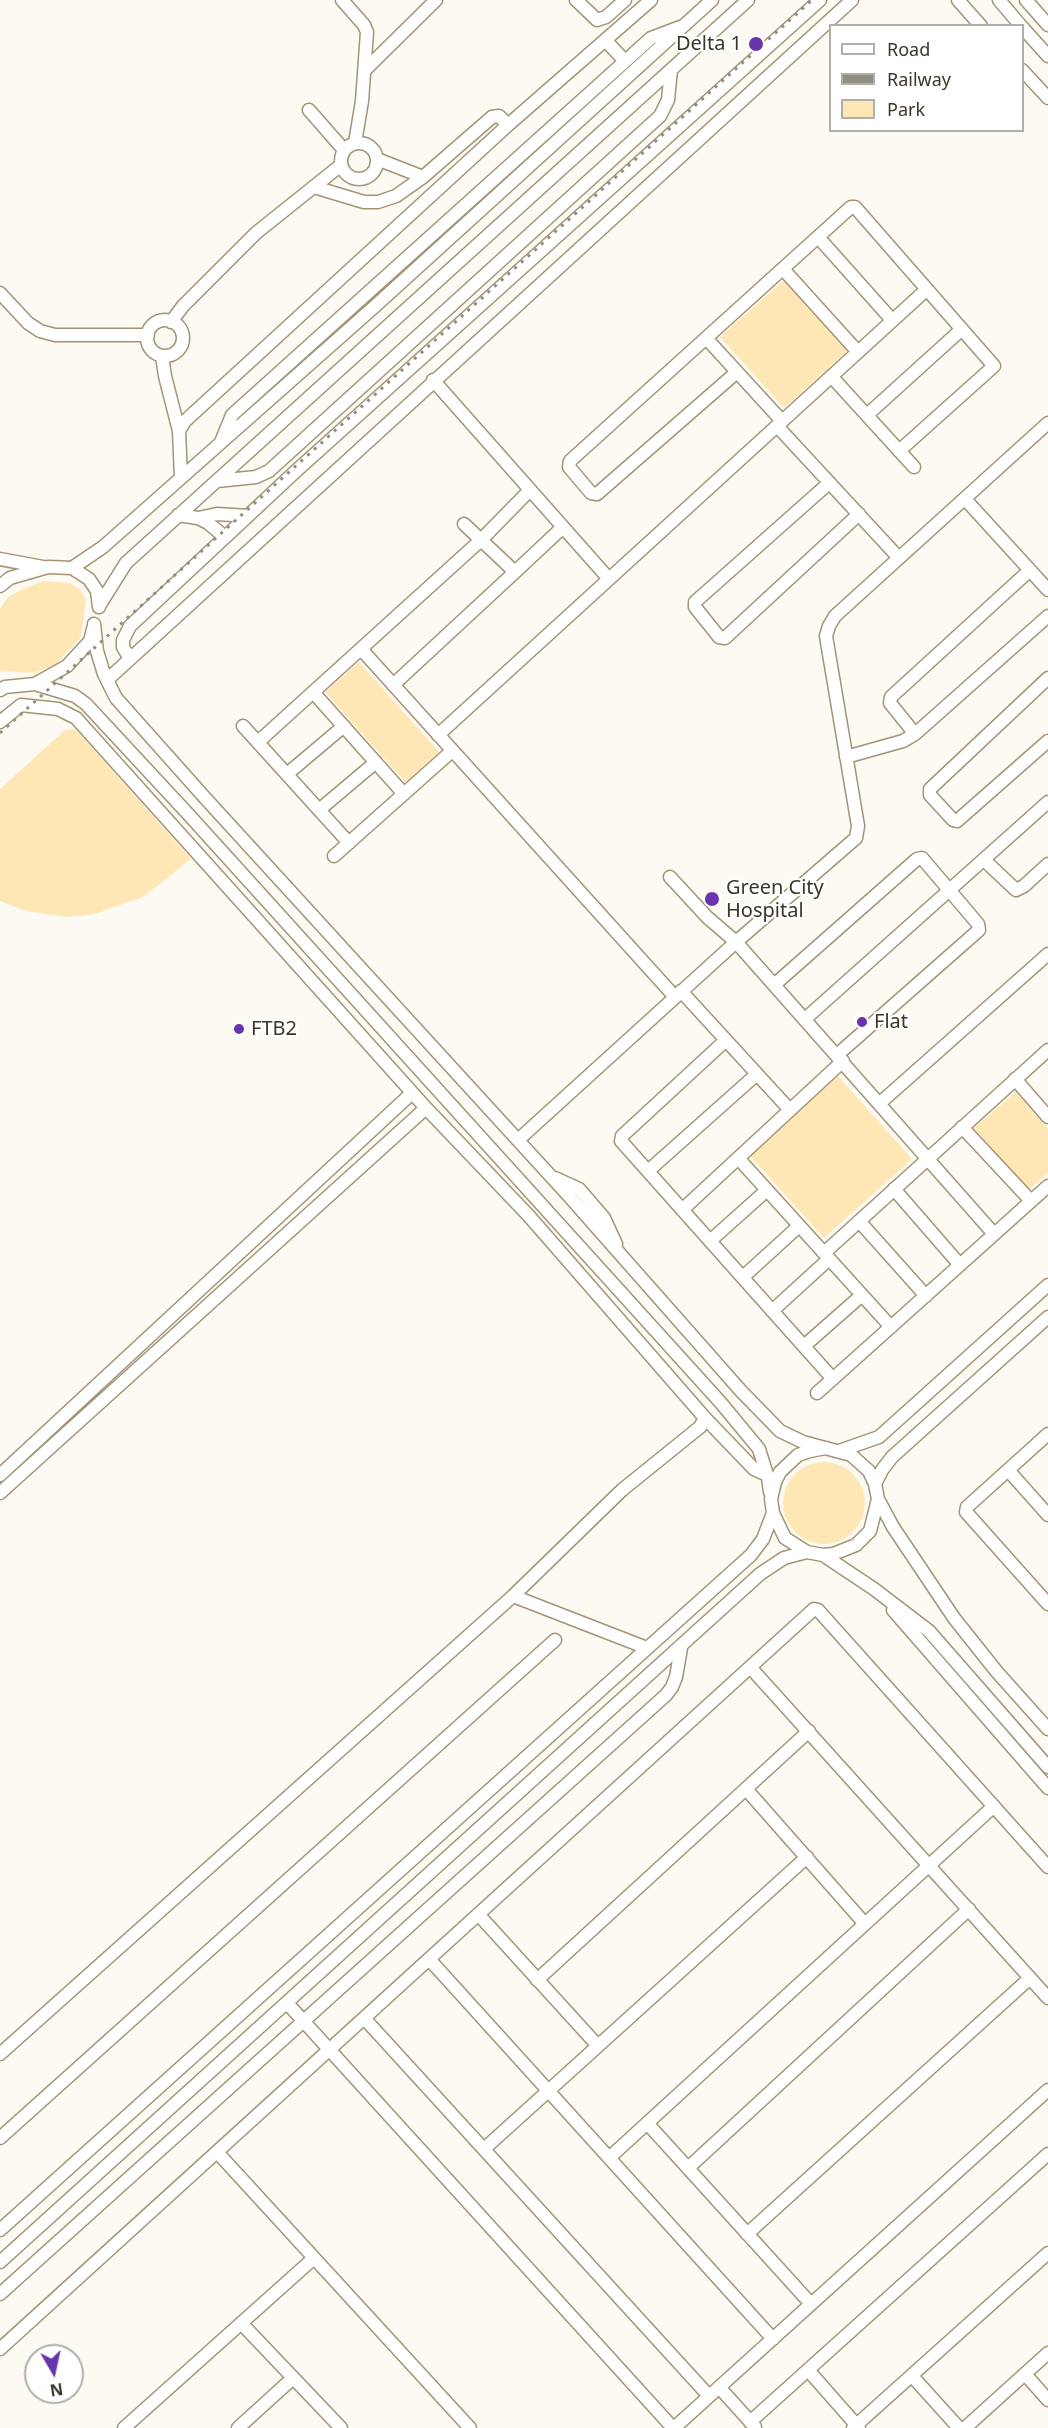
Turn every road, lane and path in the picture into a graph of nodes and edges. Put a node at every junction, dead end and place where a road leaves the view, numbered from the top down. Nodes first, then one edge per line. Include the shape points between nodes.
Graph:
1 (342, 0) edge
2 (436, 0) edge
3 (576, 0) edge
4 (626, 0) edge
5 (651, 0) edge
6 (712, 0) edge
7 (748, 0) edge
8 (852, 0) edge
9 (958, 0) edge
10 (999, 0) edge
11 (1026, 0) edge
12 (813, 3) edge
13 (979, 24) edge
14 (1020, 24) edge
15 (684, 25) junction
16 (1048, 25) edge
17 (1024, 28) edge
18 (781, 35) junction
19 (606, 40) junction
20 (795, 51) junction
21 (1048, 56) edge
22 (625, 61) junction
23 (671, 70) junction
24 (364, 71) junction
25 (1024, 71) edge
26 (1048, 98) edge
27 (309, 110) dead end
28 (508, 125) junction
29 (355, 143) junction
30 (344, 150) junction
31 (377, 159) junction
32 (341, 165) junction
33 (423, 177) junction
34 (314, 187) junction
35 (818, 237) junction
36 (783, 268) junction
37 (926, 290) junction
38 (0, 293) edge
39 (892, 320) junction
40 (171, 322) junction
41 (962, 329) junction
42 (148, 335) junction
43 (706, 338) junction
44 (858, 352) junction
45 (162, 356) junction
46 (737, 372) junction
47 (831, 376) junction
48 (433, 380) junction
49 (867, 415) junction
50 (780, 423) junction
51 (1048, 423) edge
52 (180, 431) junction
53 (220, 444) junction
54 (899, 451) junction
55 (914, 467) dead end
56 (181, 478) junction
57 (217, 481) junction
58 (830, 483) junction
59 (530, 490) junction
60 (965, 499) junction
61 (859, 514) junction
62 (178, 515) junction
63 (248, 516) junction
64 (198, 518) junction
65 (464, 524) dead end
66 (563, 527) junction
67 (225, 537) junction
68 (481, 540) junction
69 (899, 558) junction
70 (0, 559) edge
71 (48, 567) junction
72 (72, 568) junction
73 (1030, 570) junction
74 (515, 572) junction
75 (609, 579) junction
76 (0, 586) edge
77 (1048, 590) edge
78 (99, 606) junction
79 (1048, 616) edge
80 (94, 624) junction
81 (361, 649) junction
82 (130, 659) junction
83 (1048, 678) edge
84 (107, 680) junction
85 (35, 684) junction
86 (393, 685) junction
87 (2, 687) edge
88 (313, 692) junction
89 (0, 722) edge
90 (243, 726) dead end
91 (344, 726) junction
92 (915, 734) junction
93 (438, 735) junction
94 (1048, 741) edge
95 (258, 742) junction
96 (452, 751) junction
97 (846, 757) junction
98 (376, 762) junction
99 (287, 774) junction
100 (404, 794) junction
101 (1048, 802) edge
102 (319, 810) junction
103 (349, 843) junction
104 (334, 856) dead end
105 (984, 860) junction
106 (1048, 864) edge
107 (670, 877) dead end
108 (949, 891) junction
109 (274, 909) junction
110 (261, 923) junction
111 (736, 942) junction
112 (1048, 954) edge
113 (774, 985) junction
114 (678, 994) junction
115 (805, 1019) junction
116 (726, 1040) junction
117 (1048, 1050) edge
118 (840, 1058) junction
119 (757, 1074) junction
120 (1015, 1079) junction
121 (412, 1093) junction
122 (880, 1103) junction
123 (426, 1108) junction
124 (790, 1110) junction
125 (1048, 1117) edge
126 (963, 1127) junction
127 (518, 1140) junction
128 (738, 1158) junction
129 (928, 1158) junction
130 (648, 1171) junction
131 (1048, 1186) edge
132 (894, 1189) junction
133 (767, 1190) junction
134 (1031, 1201) junction
135 (682, 1210) junction
136 (859, 1221) junction
137 (799, 1226) junction
138 (994, 1234) junction
139 (710, 1241) junction
140 (826, 1256) junction
141 (960, 1265) junction
142 (742, 1277) junction
143 (1048, 1285) edge
144 (862, 1295) junction
145 (926, 1296) junction
146 (772, 1311) junction
147 (1048, 1317) edge
148 (891, 1327) junction
149 (804, 1346) junction
150 (833, 1379) junction
151 (817, 1394) dead end
152 (705, 1418) junction
153 (1048, 1434) edge
154 (832, 1450) junction
155 (1008, 1470) junction
156 (0, 1475) edge
157 (768, 1475) junction
158 (876, 1484) junction
159 (0, 1493) edge
160 (771, 1499) junction
161 (878, 1499) junction
162 (773, 1513) junction
163 (1048, 1515) edge
164 (807, 1552) junction
165 (823, 1555) junction
166 (874, 1589) junction
167 (513, 1596) junction
168 (1048, 1604) edge
169 (555, 1640) dead end
170 (647, 1648) junction
171 (681, 1648) junction
172 (750, 1667) junction
173 (1048, 1730) edge
174 (808, 1731) junction
175 (1048, 1767) edge
176 (746, 1788) junction
177 (1048, 1788) edge
178 (994, 1806) junction
179 (807, 1857) junction
180 (929, 1865) junction
181 (1048, 1866) edge
182 (969, 1909) junction
183 (478, 1914) junction
184 (865, 1924) junction
185 (429, 1959) junction
186 (1030, 1978) junction
187 (537, 1980) junction
188 (1048, 1998) edge
189 (287, 2003) junction
190 (364, 2018) junction
191 (304, 2022) junction
192 (598, 2046) junction
193 (330, 2049) junction
194 (0, 2054) edge
195 (1048, 2090) edge
196 (548, 2091) junction
197 (647, 2123) junction
198 (0, 2138) edge
199 (484, 2149) junction
200 (217, 2152) junction
201 (1048, 2154) edge
202 (609, 2158) junction
203 (688, 2168) junction
204 (0, 2230) edge
205 (747, 2234) junction
206 (1048, 2253) edge
207 (314, 2258) junction
208 (0, 2262) edge
209 (0, 2294) edge
210 (811, 2304) junction
211 (241, 2323) junction
212 (773, 2339) junction
213 (0, 2349) edge
214 (1048, 2353) edge
215 (808, 2370) junction
216 (1025, 2374) junction
217 (912, 2376) junction
218 (293, 2378) junction
219 (719, 2387) junction
220 (709, 2396) junction
221 (1048, 2400) edge
222 (753, 2425) edge
223 (463, 2426) edge
224 (856, 2427) edge
225 (124, 2428) edge
226 (238, 2428) edge
227 (341, 2428) edge
228 (674, 2428) edge
229 (959, 2428) edge
230 (965, 2428) edge

1 - 24 street via 367,32
2 - 24 street
3 - 4 street via 597,20
5 - 19 street
6 - 15 street
7 - 23 street
8 - 20 street
9 - 13 street
10 - 14 street
11 - 16 street
12 - 18 street
15 - 22 street via 651,38
15 - 53 street
17 - 21 street
18 - 20 street
18 - 63 street
19 - 22 street
19 - 28 street
20 - 48 street
22 - 53 street via 232,415
23 - 57 street
23 - 57 street via 668,100 660,116 269,471 256,477
24 - 29 street
25 - 26 street
27 - 30 street
28 - 33 street via 499,116 492,117
28 - 52 street via 185,421
29 - 30 street
29 - 31 street via 372,148
30 - 32 street
31 - 32 street via 370,175 359,179 348,175
31 - 33 street
32 - 34 street
33 - 34 street via 396,196 378,202 364,202
34 - 40 street via 256,233
35 - 36 street
35 - 37 street via 855,207
35 - 39 street
36 - 43 street
36 - 44 street
37 - 39 street
37 - 41 street
38 - 42 street via 27,323 40,331 55,335
39 - 44 street
40 - 42 street via 159,322
40 - 45 street via 180,329 183,341 173,354
41 - 49 street
41 - 54 street via 994,367
42 - 45 street via 149,346
43 - 46 street
43 - 46 street via 568,463 591,493 600,492
44 - 47 street
45 - 52 street
46 - 50 street
47 - 49 street
47 - 50 street
48 - 59 street
48 - 82 street
49 - 54 street
50 - 58 street
50 - 75 street
51 - 60 street
52 - 56 street
53 - 56 street
54 - 55 street
56 - 72 street via 103,548
57 - 62 street
58 - 61 street
58 - 61 street via 695,602 719,637 725,638
59 - 66 street
59 - 68 street
60 - 69 street
60 - 73 street
61 - 69 street
62 - 64 street
62 - 78 street via 126,563
63 - 64 street via 217,514
63 - 67 street
64 - 67 street
65 - 68 street
66 - 74 street
66 - 75 street
67 - 82 street via 130,626 123,647
68 - 74 street
68 - 81 street
69 - 97 street via 835,616 826,636
70 - 71 street
71 - 72 street
71 - 76 street via 10,578
72 - 78 street via 89,579 97,591
73 - 77 street
73 - 92 street via 891,697 890,703
74 - 86 street
75 - 93 street
78 - 80 street
79 - 92 street
80 - 84 street via 97,651
80 - 85 street via 90,641 67,666
81 - 86 street
81 - 88 street
82 - 84 street
83 - 94 street via 930,789 930,795 957,821
84 - 127 street via 116,698 206,799
85 - 87 street
85 - 109 street via 75,696 86,704
86 - 93 street
88 - 91 street
88 - 95 street
89 - 110 street via 21,705 58,709 76,718
90 - 95 street
91 - 98 street
91 - 99 street
92 - 97 street
93 - 96 street
95 - 99 street
96 - 100 street
96 - 114 street
97 - 111 street via 858,826 856,838
98 - 100 street
98 - 102 street
99 - 102 street
100 - 103 street
101 - 105 street
102 - 103 street
103 - 104 street
105 - 106 street via 1016,890
105 - 108 street
107 - 111 street
108 - 113 street via 922,858 917,859
108 - 115 street
108 - 118 street via 979,930
109 - 110 street
109 - 157 street via 721,1403 759,1449
110 - 121 street
111 - 113 street
111 - 114 street
112 - 122 street
113 - 115 street
114 - 116 street
114 - 127 street
115 - 118 street
116 - 119 street
116 - 130 street via 621,1138
117 - 120 street
118 - 122 street
118 - 124 street
119 - 124 street
119 - 130 street
120 - 125 street
120 - 126 street
121 - 123 street
121 - 156 street
122 - 129 street
123 - 152 street via 529,1216
123 - 159 street
124 - 128 street
126 - 129 street
126 - 134 street
127 - 154 street via 780,1431
128 - 133 street
128 - 135 street
129 - 132 street
129 - 138 street
130 - 135 street
131 - 134 street
132 - 136 street
132 - 141 street
133 - 137 street
133 - 139 street
134 - 138 street
135 - 139 street
136 - 140 street
136 - 145 street
137 - 140 street
137 - 142 street
138 - 141 street
139 - 142 street
140 - 144 street
140 - 146 street
141 - 145 street
142 - 146 street
143 - 154 street via 879,1437
144 - 148 street
144 - 149 street
145 - 148 street
146 - 149 street
147 - 158 street via 892,1457
148 - 150 street
149 - 150 street
150 - 151 street
152 - 157 street via 754,1469
152 - 167 street via 700,1427 622,1490
153 - 155 street
154 - 158 street via 851,1455 869,1471
154 - 160 street via 810,1450 798,1455 780,1472
155 - 163 street
155 - 168 street via 966,1512
157 - 160 street
158 - 161 street
160 - 162 street
161 - 165 street via 870,1531 856,1545
161 - 173 street via 954,1618
162 - 164 street via 785,1538
162 - 170 street via 763,1539 751,1555
164 - 165 street
164 - 171 street via 784,1558 760,1574
165 - 166 street
166 - 175 street via 929,1632
166 - 177 street
167 - 170 street
167 - 194 street
169 - 198 street
170 - 204 street
171 - 189 street
171 - 191 street via 672,1687 666,1695
172 - 174 street
172 - 178 street via 816,1609
172 - 183 street
174 - 176 street
174 - 180 street
176 - 179 street
176 - 187 street
178 - 180 street
178 - 181 street
179 - 184 street
179 - 192 street
180 - 182 street
180 - 184 street
182 - 186 street
182 - 203 street
183 - 185 street
183 - 187 street
184 - 197 street
185 - 190 street
185 - 196 street
186 - 188 street
186 - 205 street
187 - 192 street
189 - 191 street
189 - 208 street
190 - 193 street
190 - 199 street
191 - 193 street
191 - 209 street
192 - 196 street
193 - 200 street
193 - 228 street
195 - 210 street
196 - 199 street
196 - 202 street
197 - 202 street
197 - 203 street
199 - 220 street
200 - 207 street
200 - 213 street
201 - 215 street
202 - 212 street
203 - 205 street
205 - 210 street
206 - 217 street
207 - 211 street
207 - 223 street
210 - 212 street
211 - 218 street
211 - 225 street
212 - 219 street
214 - 216 street
215 - 222 street
215 - 224 street
216 - 221 street
216 - 230 street
217 - 224 street
217 - 229 street
218 - 226 street
218 - 227 street
219 - 220 street
219 - 222 street
220 - 228 street

